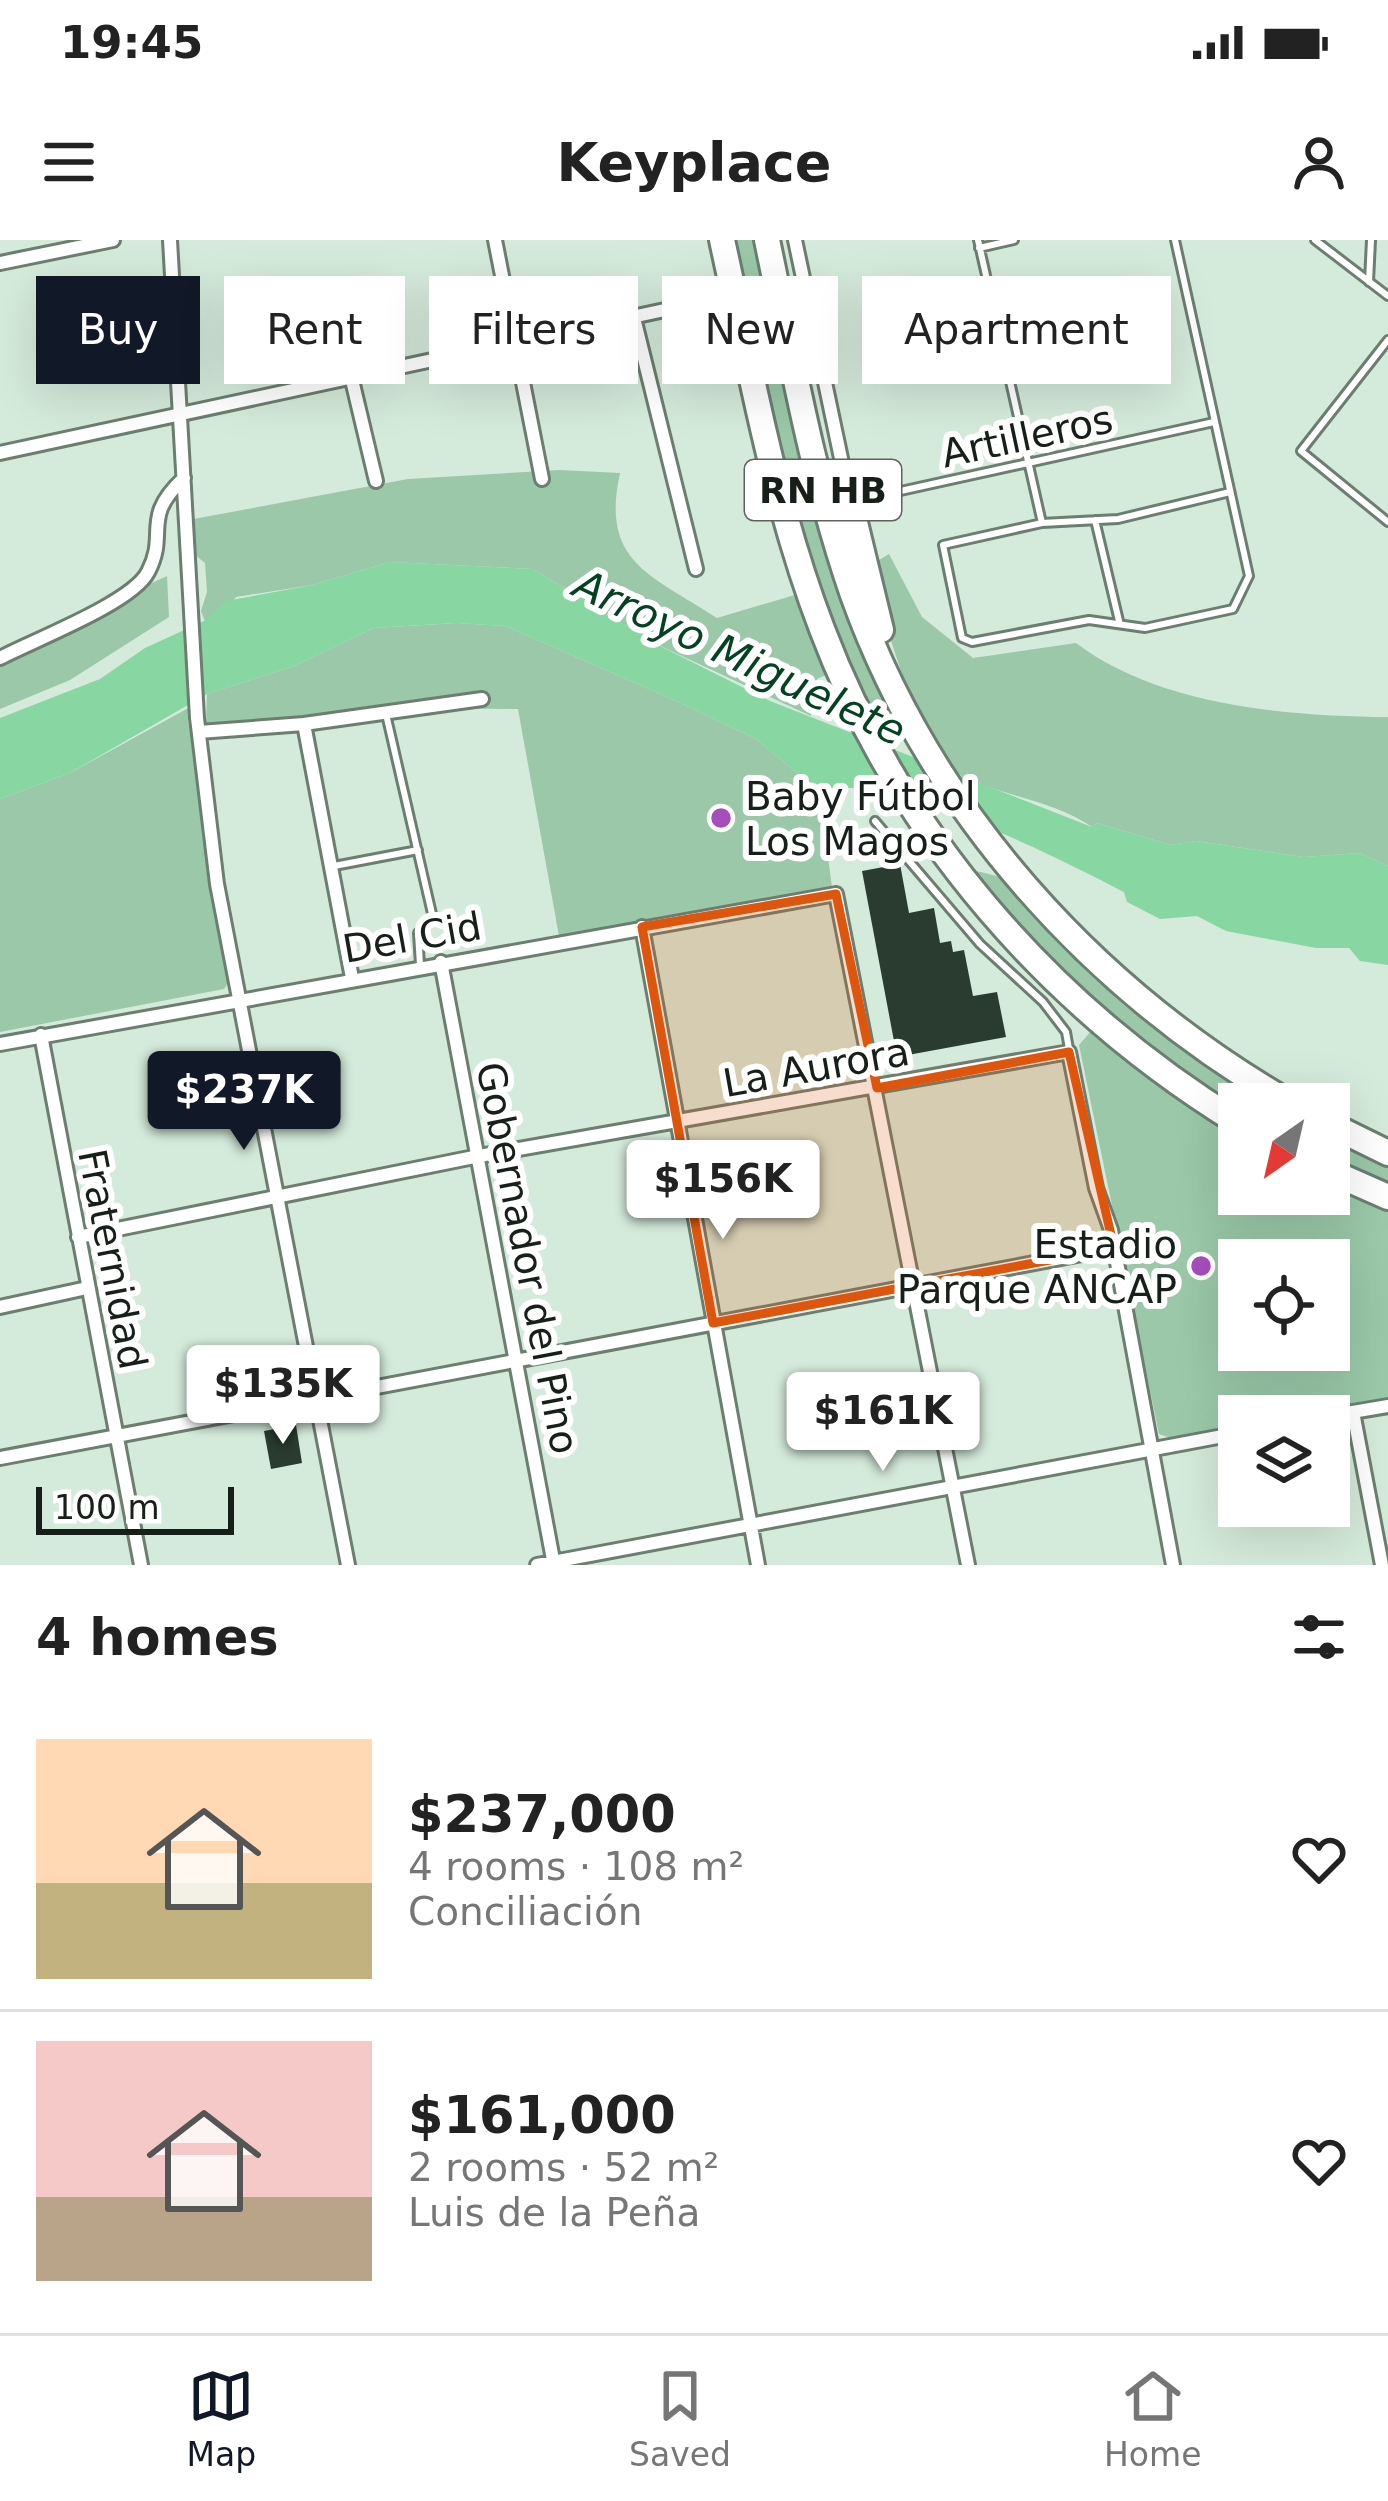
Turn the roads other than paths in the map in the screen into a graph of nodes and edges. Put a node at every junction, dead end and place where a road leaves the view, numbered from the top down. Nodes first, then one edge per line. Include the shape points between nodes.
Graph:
1 (113, 240) edge
2 (170, 240) edge
3 (495, 240) edge
4 (706, 240) edge
5 (722, 240) edge
6 (767, 240) edge
7 (795, 240) edge
8 (1014, 240) edge
9 (1174, 240) edge
10 (1316, 240) edge
11 (1371, 240) edge
12 (978, 244) edge
13 (0, 263) edge
14 (503, 276) edge
15 (1369, 282) junction
16 (1388, 296) edge
17 (638, 333) edge
18 (1388, 340) edge
19 (331, 384) edge
20 (353, 384) edge
21 (525, 384) edge
22 (179, 413) junction
23 (1214, 422) junction
24 (765, 437) junction
25 (0, 453) edge
26 (1031, 464) junction
27 (184, 478) junction
28 (542, 478) dead end
29 (376, 481) dead end
30 (1230, 492) junction
31 (850, 502) junction
32 (1095, 520) junction
33 (1388, 521) edge
34 (1042, 524) junction
35 (696, 569) dead end
36 (1119, 621) junction
37 (0, 658) edge
38 (890, 679) junction
39 (482, 699) dead end
40 (386, 714) junction
41 (304, 724) junction
42 (198, 725) junction
43 (875, 821) dead end
44 (418, 850) junction
45 (331, 866) junction
46 (642, 927) junction
47 (442, 962) junction
48 (420, 965) junction
49 (352, 978) junction
50 (240, 1000) junction
51 (41, 1036) junction
52 (0, 1044) edge
53 (1069, 1052) junction
54 (1260, 1083) edge
55 (877, 1088) junction
56 (1218, 1108) edge
57 (676, 1121) junction
58 (1350, 1134) edge
59 (1388, 1153) edge
60 (479, 1156) junction
61 (1350, 1180) edge
62 (276, 1197) junction
63 (1388, 1197) edge
64 (78, 1237) junction
65 (1114, 1248) junction
66 (914, 1286) junction
67 (87, 1288) junction
68 (0, 1306) edge
69 (713, 1323) junction
70 (517, 1360) junction
71 (316, 1398) junction
72 (1388, 1406) edge
73 (1354, 1412) junction
74 (1350, 1413) edge
75 (115, 1435) junction
76 (1218, 1436) edge
77 (1153, 1448) junction
78 (0, 1458) edge
79 (955, 1485) junction
80 (750, 1523) junction
81 (554, 1563) edge
82 (141, 1565) edge
83 (348, 1565) edge
84 (537, 1565) edge
85 (758, 1565) edge
86 (968, 1565) edge
87 (1173, 1565) edge
88 (1382, 1565) edge

1 - 13 street
2 - 22 street
3 - 14 street
4 - 24 highway via 740,378
5 - 24 highway, RN HB
6 - 38 highway, RN HB via 827,506 851,590
7 - 31 street
8 - 12 lane
9 - 23 lane
10 - 15 lane
11 - 15 lane
12 - 26 lane
15 - 16 lane
17 - 35 street
18 - 33 lane via 1301,451
19 - 22 street
20 - 29 street
21 - 28 street
22 - 25 street
22 - 27 street
23 - 26 lane, Artilleros
23 - 30 lane
24 - 56 highway, RN HB via 807,587 855,705 962,879 1094,1017
26 - 31 lane, Artilleros
26 - 34 lane
27 - 37 street via 157,510 142,582
27 - 42 street
30 - 32 lane
30 - 36 lane via 1250,576 1233,609 1144,628
31 - 38 highway
32 - 34 lane
32 - 36 lane
34 - 36 lane via 944,545 962,638
38 - 54 highway, RN HB via 960,801 1033,895 1136,1000
39 - 40 street
40 - 41 street
40 - 44 lane
41 - 42 street
41 - 45 street
42 - 50 street
43 - 53 lane via 980,944 1043,1002 1066,1032
44 - 45 lane
44 - 48 lane via 433,918 418,933
45 - 49 street
46 - 47 street, Del Cid
46 - 55 street, Del Cid via 836,894
46 - 57 street
47 - 48 street, Del Cid
47 - 60 street, Gobernador del Pino
48 - 49 street, Del Cid
49 - 50 street, Del Cid
50 - 51 street, Del Cid
50 - 62 street
51 - 52 street, Del Cid
51 - 64 street, Fraternidad
53 - 55 street, La Aurora
53 - 65 street
55 - 57 street, La Aurora
55 - 66 street
57 - 60 street, La Aurora
57 - 69 street
58 - 59 highway
60 - 62 street, La Aurora
60 - 70 street, Gobernador del Pino
61 - 63 highway
62 - 64 street, La Aurora
62 - 71 street
64 - 67 street, Fraternidad
65 - 66 street
65 - 77 street
66 - 69 street
66 - 79 street
67 - 68 street
67 - 75 street, Fraternidad
69 - 70 street
69 - 80 street
70 - 71 street
70 - 81 street, Gobernador del Pino
71 - 75 street
71 - 83 street
72 - 73 street
73 - 74 street
73 - 88 street
75 - 78 street
75 - 82 street, Fraternidad
76 - 77 street
77 - 79 street
77 - 87 street
79 - 80 street
79 - 86 street
80 - 81 street
80 - 85 street
81 - 84 street

